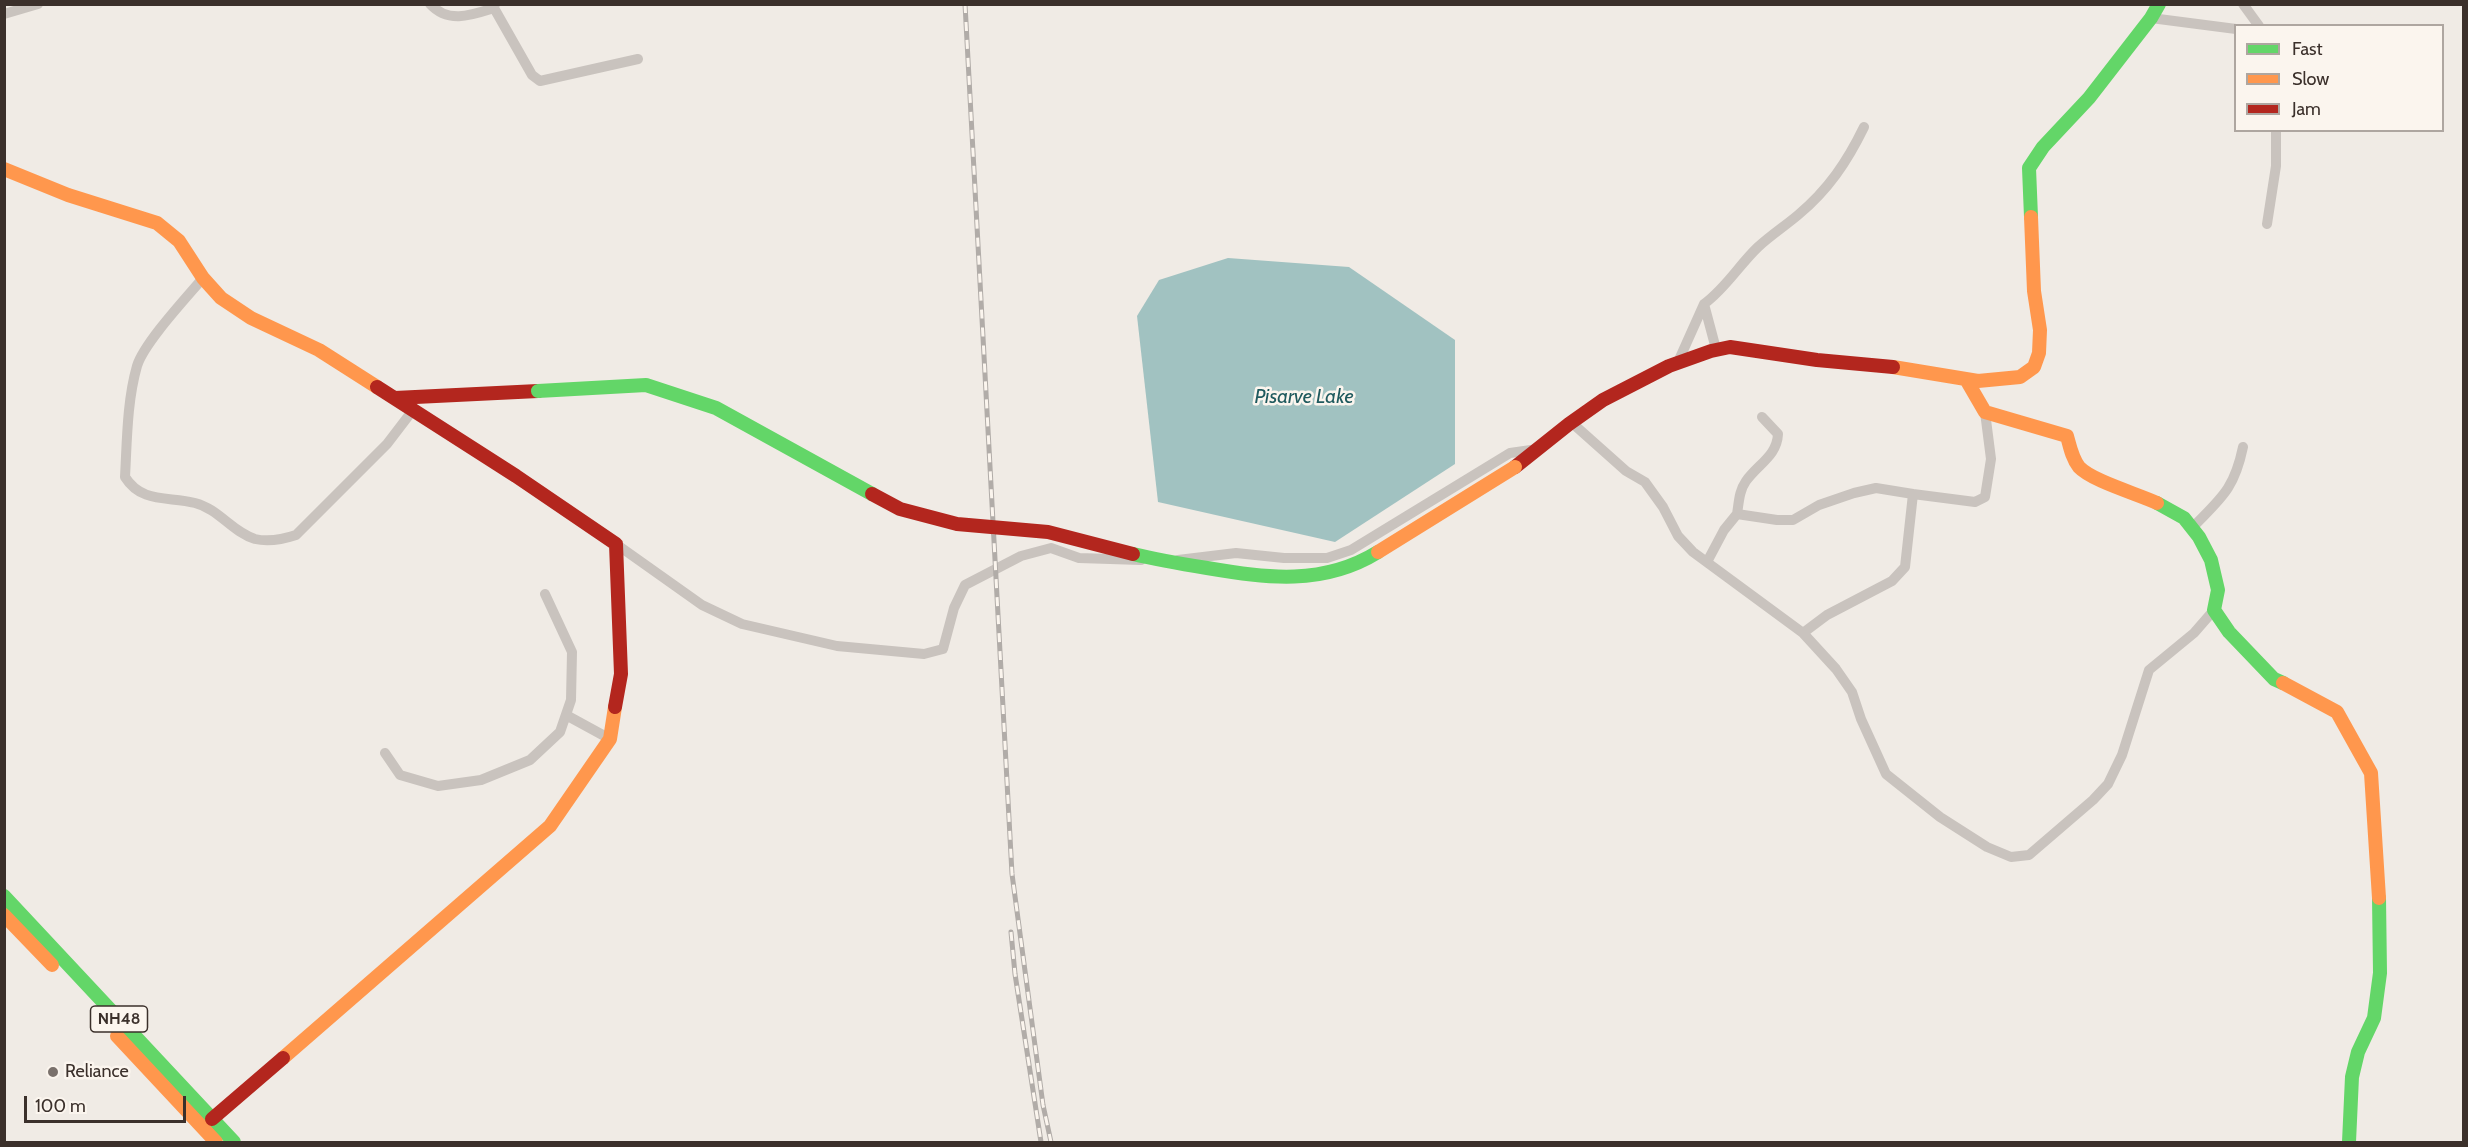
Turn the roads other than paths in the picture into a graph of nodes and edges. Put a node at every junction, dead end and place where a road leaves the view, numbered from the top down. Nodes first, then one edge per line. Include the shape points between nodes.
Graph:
1 (38, 4) edge
2 (430, 4) edge
3 (2159, 4) edge
4 (2243, 4) edge
5 (495, 6) edge
6 (4, 15) edge
7 (2151, 18) junction
8 (2258, 24) edge
9 (2234, 29) edge
10 (638, 59) dead end
11 (1864, 127) dead end
12 (2276, 132) edge
13 (4, 169) edge
14 (2267, 224) dead end
15 (203, 278) junction
16 (1704, 304) junction
17 (1716, 349) junction
18 (1678, 362) junction
19 (1967, 381) junction
20 (395, 398) junction
21 (413, 410) junction
22 (1985, 412) junction
23 (1762, 417) dead end
24 (1571, 422) junction
25 (2243, 447) dead end
26 (1538, 449) junction
27 (1913, 494) junction
28 (1737, 514) junction
29 (2193, 528) junction
30 (616, 544) junction
31 (1707, 562) junction
32 (545, 594) dead end
33 (2214, 610) junction
34 (1803, 633) junction
35 (566, 715) junction
36 (610, 739) junction
37 (385, 753) dead end
38 (4, 896) edge
39 (4, 915) edge
40 (212, 1119) junction
41 (216, 1143) edge
42 (234, 1143) edge
43 (2349, 1143) edge

1 - 6 street
2 - 5 street via 451,17 474,15
3 - 7 main road
4 - 8 street
5 - 10 street via 532,75 540,81
7 - 9 street
7 - 19 main road via 2029,168 2034,291 2040,330 2034,367 2020,377
11 - 16 street via 1849,159 1826,189 1757,248 1716,296
12 - 14 street via 2276,166
13 - 15 main road via 68,195 157,223 179,241
15 - 20 main road via 221,298 252,318 319,350
15 - 21 street via 156,334 137,365 125,477 132,488 164,500 195,503 216,511 255,539 282,540 296,535 387,444
16 - 17 street
16 - 18 street
17 - 18 main road
17 - 19 main road via 1730,347 1872,364
18 - 24 main road
19 - 22 main road
20 - 21 main road
20 - 26 main road, bridge via 646,385 716,408 900,509 957,524 1048,532 1152,559 1294,578 1359,564
21 - 30 main road
22 - 27 street via 1991,459 1981,501
22 - 29 main road via 2067,436 2080,468 2155,502 2184,518
23 - 28 street via 1778,434 1778,444 1746,481
24 - 26 main road
24 - 31 street via 1618,465 1645,482 1678,536
25 - 29 street via 2229,491
26 - 30 street via 1510,453 1351,550 1327,558 1236,553 1173,561 1079,558 1051,548 1021,556 965,585 943,649 924,654 837,646 742,624 702,605
27 - 28 street via 1876,488 1819,505 1793,520
27 - 34 street via 1905,567 1892,581 1827,615
28 - 31 street
29 - 33 main road via 2211,560 2218,590
30 - 36 main road via 621,674
31 - 34 street
32 - 35 street via 572,652 571,700
33 - 34 street via 2194,633 2149,670 2122,755 2108,784 2046,841 2022,857 2011,857 1987,847 1940,817 1886,774 1852,692
33 - 43 main road via 2229,632 2274,679 2337,712 2371,773 2379,883 2380,973 2374,1018 2358,1052 2352,1077
35 - 36 street
35 - 37 street via 560,732 530,760 481,780 438,786 400,775
36 - 40 main road via 550,826
38 - 40 main road, NH48
39 - 41 main road, NH48
40 - 42 main road, NH48

